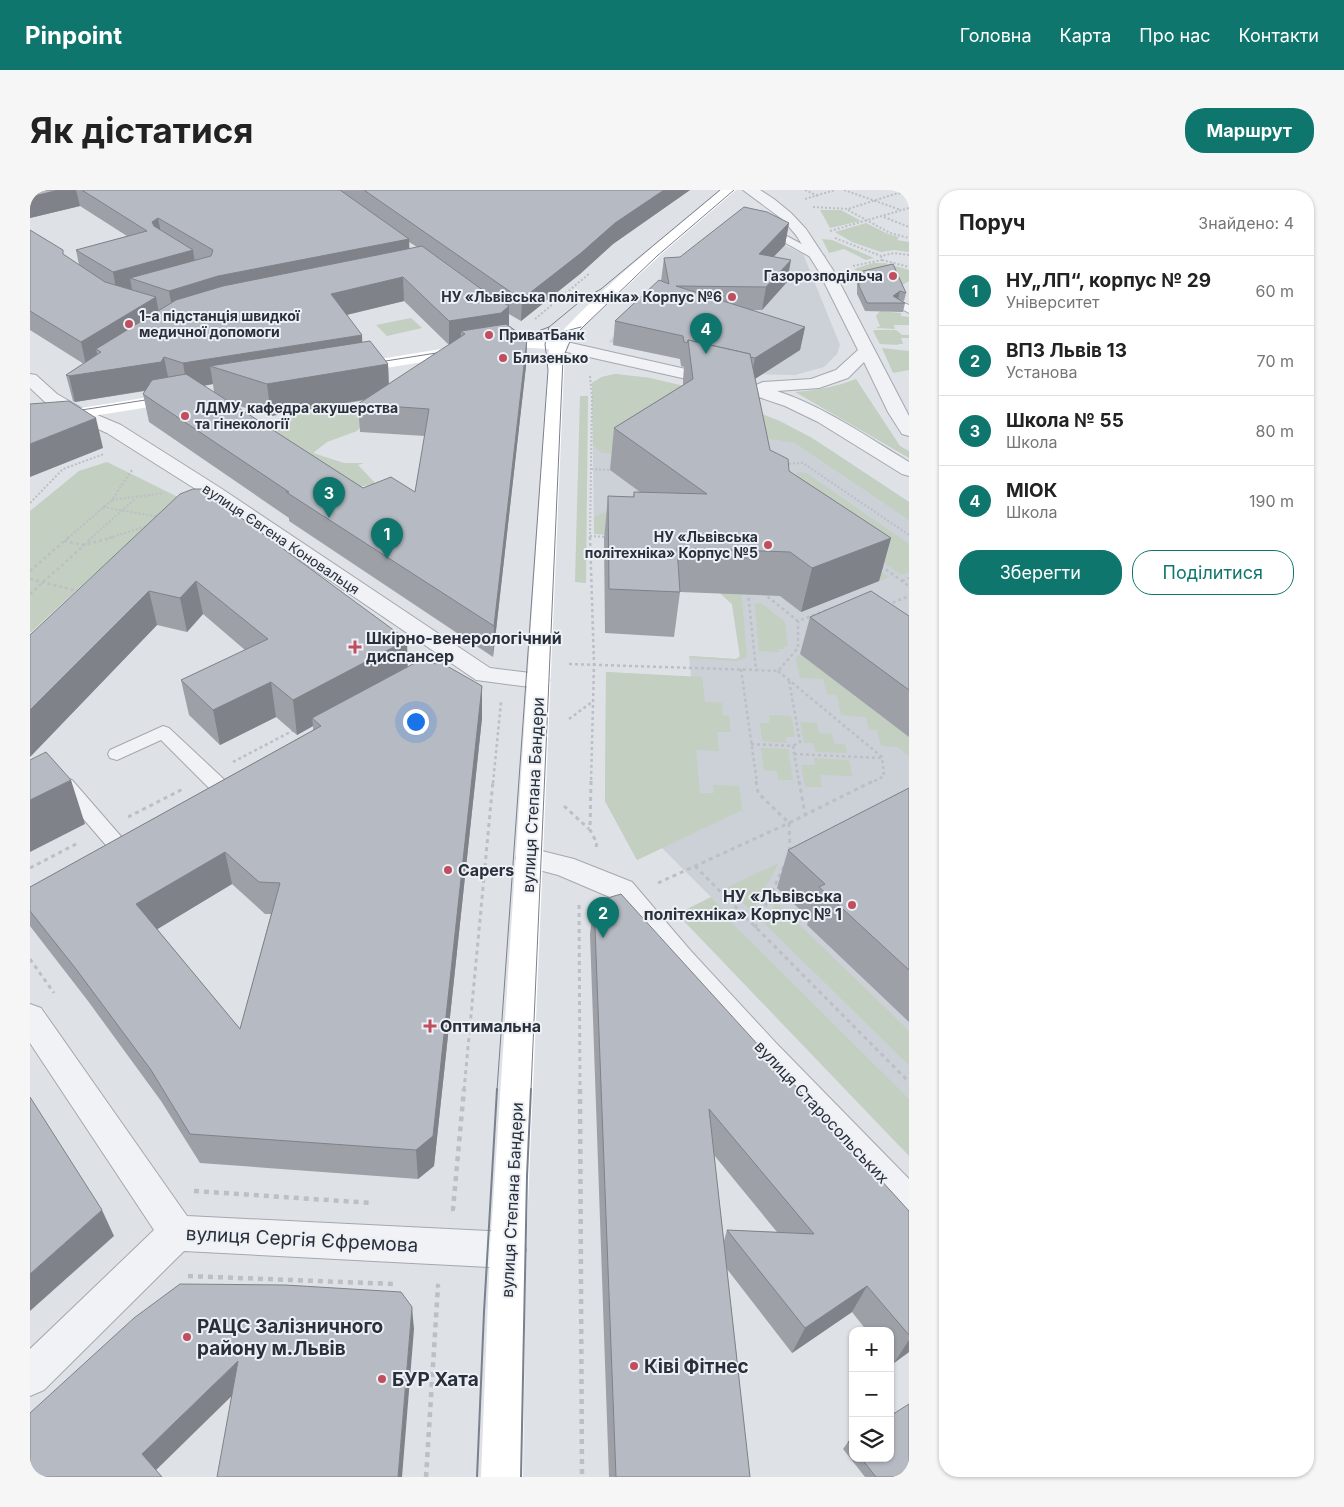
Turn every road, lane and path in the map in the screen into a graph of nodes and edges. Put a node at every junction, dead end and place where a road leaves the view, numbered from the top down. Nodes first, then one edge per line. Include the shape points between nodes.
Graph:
1 (729, 190) edge
2 (750, 190) edge
3 (805, 190) edge
4 (835, 190) edge
5 (844, 190) edge
6 (897, 191) edge
7 (909, 195) edge
8 (818, 196) junction
9 (798, 200) dead end
10 (874, 201) junction
11 (810, 207) dead end
12 (909, 208) edge
13 (848, 210) junction
14 (901, 210) junction
15 (884, 216) junction
16 (869, 221) junction
17 (909, 227) edge
18 (768, 229) edge
19 (828, 231) dead end
20 (830, 236) dead end
21 (909, 238) edge
22 (909, 255) edge
23 (882, 256) junction
24 (820, 258) junction
25 (882, 260) junction
26 (909, 267) edge
27 (846, 268) dead end
28 (519, 328) dead end
29 (558, 345) junction
30 (867, 351) junction
31 (330, 372) edge
32 (30, 379) edge
33 (591, 388) dead end
34 (749, 388) junction
35 (58, 394) junction
36 (193, 395) edge
37 (30, 411) edge
38 (77, 413) junction
39 (30, 421) edge
40 (909, 430) edge
41 (105, 454) dead end
42 (134, 467) dead end
43 (591, 469) junction
44 (610, 470) dead end
45 (909, 470) edge
46 (783, 472) edge
47 (212, 491) junction
48 (171, 492) dead end
49 (136, 498) junction
50 (112, 500) junction
51 (30, 503) edge
52 (103, 507) junction
53 (121, 511) junction
54 (168, 518) junction
55 (909, 535) edge
56 (590, 536) junction
57 (616, 537) edge
58 (64, 541) junction
59 (84, 545) junction
60 (39, 563) junction
61 (878, 564) edge
62 (30, 566) edge
63 (30, 571) edge
64 (909, 578) edge
65 (30, 579) edge
66 (902, 581) junction
67 (44, 582) junction
68 (909, 586) edge
69 (748, 588) edge
70 (761, 592) dead end
71 (30, 594) edge
72 (90, 594) edge
73 (909, 596) edge
74 (886, 605) edge
75 (836, 607) edge
76 (798, 621) junction
77 (460, 659) junction
78 (566, 664) dead end
79 (594, 664) junction
80 (741, 669) junction
81 (756, 670) junction
82 (778, 671) junction
83 (434, 673) edge
84 (538, 680) junction
85 (789, 680) junction
86 (502, 695) dead end
87 (592, 701) junction
88 (562, 725) dead end
89 (751, 744) junction
90 (793, 746) junction
91 (117, 754) dead end
92 (794, 754) junction
93 (881, 758) junction
94 (232, 785) joint
95 (43, 796) edge
96 (560, 802) dead end
97 (197, 804) edge
98 (805, 814) junction
99 (789, 822) junction
100 (590, 830) junction
101 (118, 846) edge
102 (596, 850) dead end
103 (530, 858) junction
104 (695, 866) junction
105 (654, 885) dead end
106 (580, 898) dead end
107 (755, 928) junction
108 (30, 959) edge
109 (58, 999) dead end
110 (30, 1017) edge
111 (909, 1082) edge
112 (190, 1191) dead end
113 (375, 1204) dead end
114 (909, 1204) edge
115 (443, 1208) dead end
116 (177, 1233) junction
117 (508, 1250) junction
118 (182, 1275) dead end
119 (399, 1284) dead end
120 (428, 1285) dead end
121 (30, 1376) edge
122 (426, 1477) edge
123 (502, 1477) edge
124 (582, 1477) edge

1 - 29 main road via 661,246
2 - 24 street via 773,204
3 - 8 path
4 - 8 path
5 - 10 path
6 - 7 path
6 - 10 path
8 - 9 path
10 - 13 path
10 - 14 path
11 - 13 path
12 - 14 path
13 - 16 path
14 - 15 path
15 - 16 path
15 - 17 path
16 - 19 path
16 - 21 path via 890,234
18 - 24 lane
20 - 23 path
22 - 23 path via 894,252
23 - 25 path
24 - 30 street
25 - 26 path
25 - 27 path
28 - 29 main road
29 - 31 main road via 514,342
29 - 34 street
29 - 84 main road, вулиця Степана Бандери
30 - 34 street via 842,374 813,384
30 - 40 street via 896,412
32 - 35 street, вулиця Євгена Коновальця
33 - 43 path
34 - 45 street via 791,402 824,418
35 - 37 street
35 - 38 street, вулиця Євгена Коновальця
36 - 38 main road
38 - 39 main road
38 - 47 street, вулиця Євгена Коновальця via 114,429
41 - 51 path via 63,469
42 - 50 path
43 - 44 path
43 - 56 path
46 - 55 path via 782,464 803,463
47 - 54 street
47 - 77 street, вулиця Євгена Коновальця
48 - 49 path
49 - 50 path
49 - 53 path
50 - 52 path
52 - 53 path
52 - 58 path
53 - 54 path
53 - 59 path
54 - 59 path via 130,533
56 - 57 path
56 - 79 path
58 - 59 path
58 - 60 path
59 - 67 path
60 - 62 path
60 - 63 path
61 - 66 path
64 - 66 path
65 - 67 path
66 - 68 path
67 - 71 path
67 - 72 path
69 - 81 path
70 - 76 path
73 - 74 path
75 - 76 path
76 - 82 path via 798,648
77 - 83 street
77 - 84 street, вулиця Євгена Коновальця via 484,675
78 - 79 path
79 - 80 path
79 - 87 path
80 - 81 path
80 - 89 path
81 - 82 path
82 - 85 path
84 - 103 main road, вулиця Степана Бандери
85 - 90 path via 800,742
85 - 93 path
86 - 115 path via 453,1209
87 - 88 path
87 - 100 path
89 - 90 path
89 - 99 path via 758,793
90 - 92 path
91 - 94 lane via 163,732
92 - 93 path
92 - 98 path
93 - 98 path via 884,776
94 - 97 street
95 - 101 lane via 64,785
96 - 100 path
98 - 99 path
99 - 104 path
99 - 107 path via 790,854
100 - 102 path via 597,843
103 - 114 street, вулиця Старосольських via 564,866 622,890 765,1053
103 - 117 main road, вулиця Степана Бандери
104 - 105 path
104 - 107 path
106 - 124 path
107 - 111 path
108 - 109 path
110 - 116 street, вулиця Сергія Єфремова
112 - 113 path
116 - 117 street, вулиця Сергія Єфремова
116 - 121 street
117 - 123 main road, вулиця Степана Бандери
118 - 119 path
120 - 122 path via 438,1286

